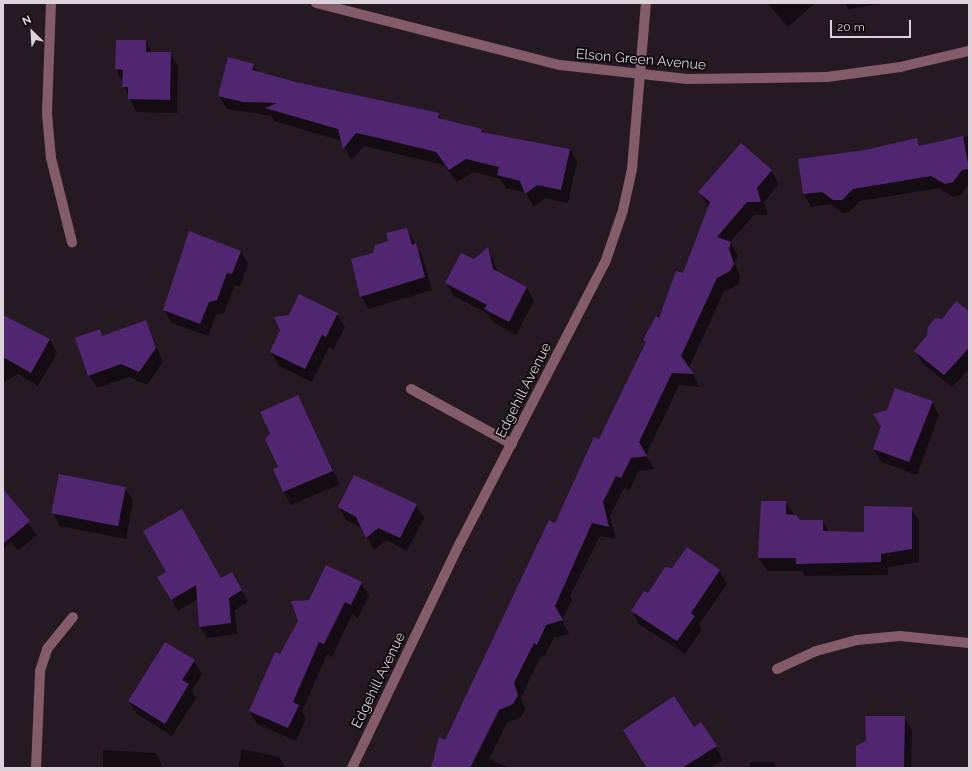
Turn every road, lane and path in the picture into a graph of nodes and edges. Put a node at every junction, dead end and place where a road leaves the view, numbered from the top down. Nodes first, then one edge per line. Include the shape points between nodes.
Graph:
1 (51, 3) edge
2 (316, 3) edge
3 (646, 3) edge
4 (969, 51) edge
5 (638, 75) junction
6 (72, 242) dead end
7 (411, 389) dead end
8 (512, 444) junction
9 (73, 617) dead end
10 (969, 643) edge
11 (777, 669) dead end
12 (36, 768) edge
13 (352, 768) edge

1 - 6 street via 47,114 51,158
2 - 5 street, Elson Green Avenue via 560,66
3 - 5 street, Edgehill Avenue
4 - 5 street, Elson Green Avenue via 900,67 827,77 768,81
5 - 8 street, Edgehill Avenue via 632,169 623,210 606,260
7 - 8 street
8 - 13 street, Edgehill Avenue
9 - 12 street via 47,649 40,671
10 - 11 street via 900,636 857,640 816,651

